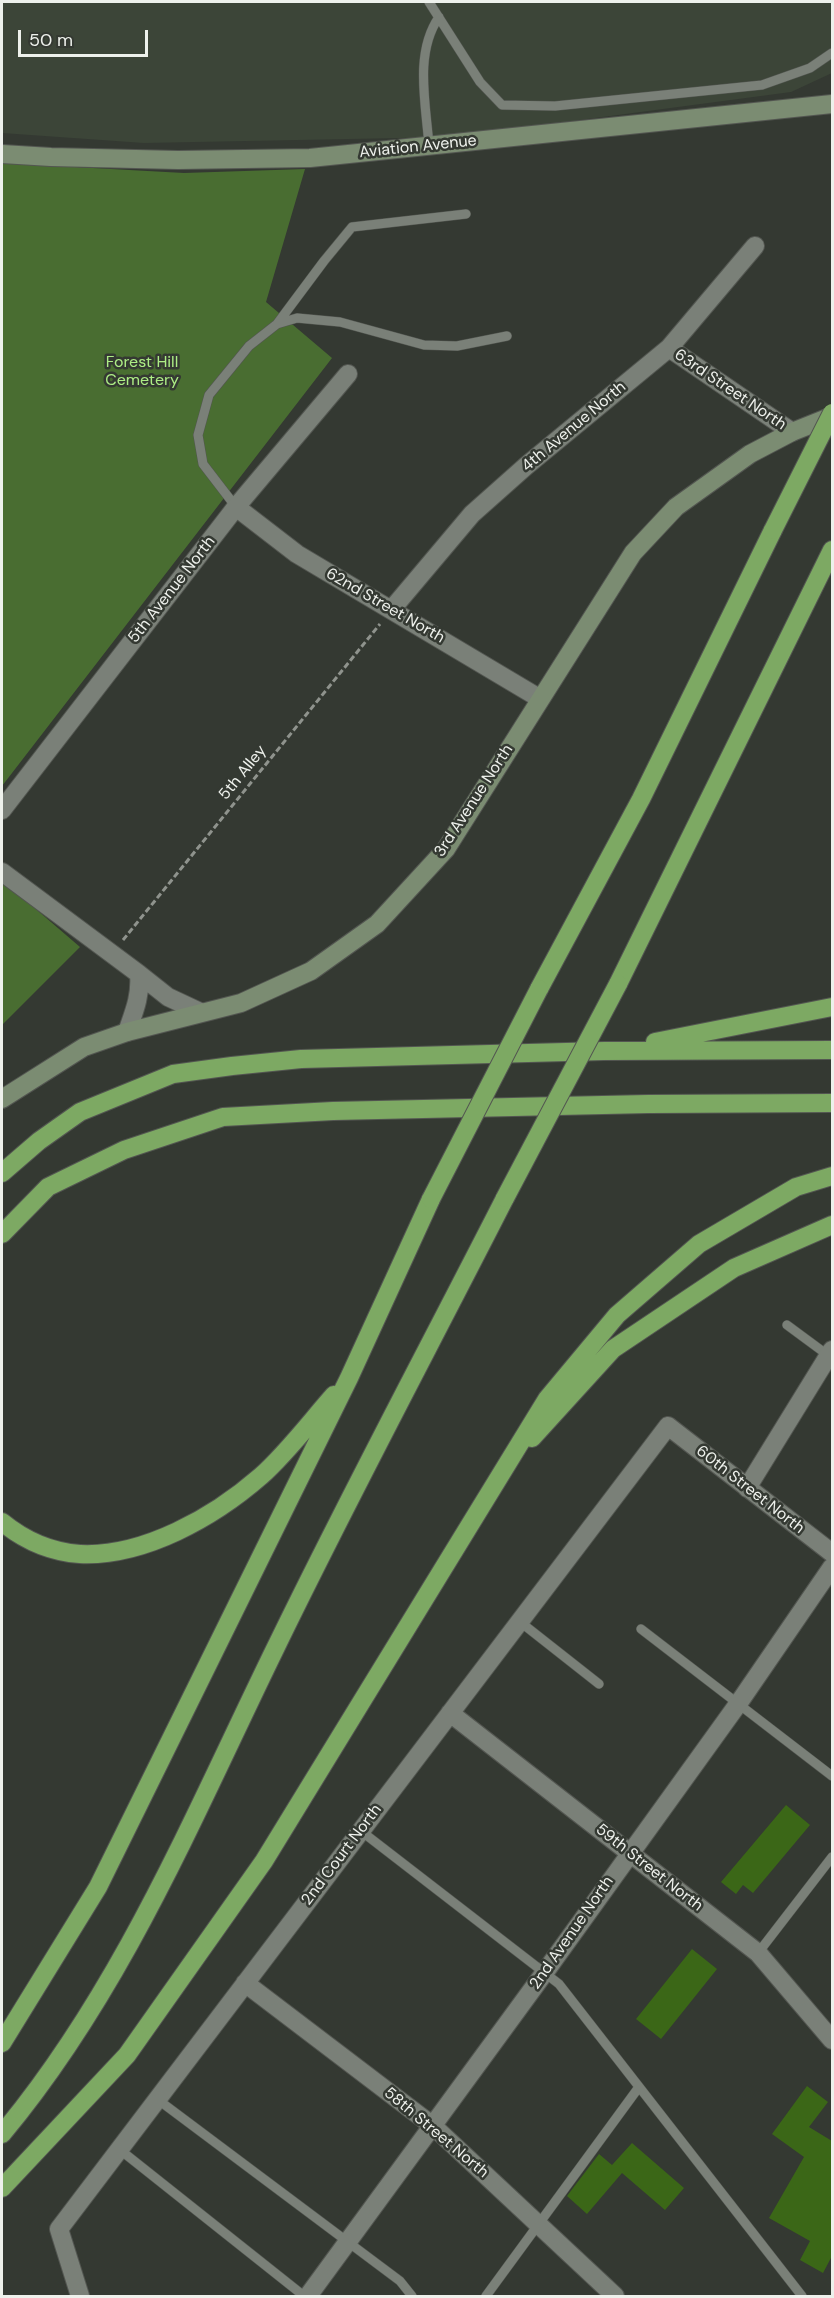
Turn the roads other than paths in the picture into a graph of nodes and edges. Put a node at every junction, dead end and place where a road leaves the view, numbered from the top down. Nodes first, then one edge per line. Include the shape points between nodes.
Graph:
1 (429, 2) edge
2 (439, 17) junction
3 (832, 53) edge
4 (832, 104) edge
5 (429, 146) junction
6 (2, 154) edge
7 (466, 214) dead end
8 (755, 246) dead end
9 (277, 324) junction
10 (507, 336) dead end
11 (669, 348) junction
12 (348, 374) dead end
13 (832, 415) edge
14 (792, 432) junction
15 (236, 507) junction
16 (832, 550) edge
17 (392, 609) junction
18 (539, 698) junction
19 (2, 810) edge
20 (2, 872) edge
21 (139, 974) junction
22 (832, 1007) edge
23 (200, 1012) junction
24 (127, 1032) junction
25 (832, 1050) edge
26 (604, 1051) junction
27 (2, 1099) edge
28 (832, 1103) edge
29 (2, 1173) edge
30 (832, 1176) edge
31 (832, 1225) edge
32 (2, 1234) edge
33 (787, 1324) dead end
34 (831, 1353) edge
35 (349, 1378) junction
36 (668, 1426) joint
37 (505, 1469) junction
38 (747, 1488) junction
39 (2, 1522) edge
40 (832, 1553) edge
41 (832, 1567) edge
42 (519, 1621) junction
43 (641, 1629) dead end
44 (599, 1684) dead end
45 (738, 1704) junction
46 (450, 1713) junction
47 (832, 1776) edge
48 (361, 1830) junction
49 (629, 1853) junction
50 (832, 1857) edge
51 (758, 1953) junction
52 (545, 1972) junction
53 (245, 1983) junction
54 (832, 2040) edge
55 (2, 2043) edge
56 (639, 2087) junction
57 (157, 2099) junction
58 (434, 2126) junction
59 (2, 2134) edge
60 (119, 2149) junction
61 (2, 2188) edge
62 (539, 2224) junction
63 (347, 2242) junction
64 (80, 2296) edge
65 (306, 2296) edge
66 (412, 2296) edge
67 (486, 2296) edge
68 (615, 2296) edge
69 (802, 2296) edge

1 - 2 lane
2 - 3 lane via 480,82 502,105 555,106 762,85 810,68
2 - 5 lane via 430,29 423,57
4 - 5 street, Aviation Avenue
5 - 6 street, Aviation Avenue via 310,158 178,160
7 - 9 lane via 352,227
8 - 11 street, 4th Avenue North
9 - 10 lane via 297,318 340,322 424,345 457,346
9 - 15 lane via 249,346 209,394 198,435 203,464
11 - 14 street, 63rd Street North
11 - 17 street, 4th Avenue North via 472,514
12 - 15 street, 5th Avenue North
13 - 14 street, 3rd Avenue North
13 - 35 highway, bridge via 641,799 431,1199
14 - 18 street, 3rd Avenue North via 750,454 669,514 633,552
15 - 17 street, 62nd Street North via 297,554
15 - 19 street, 5th Avenue North
16 - 59 highway, bridge via 618,984 273,1651 203,1803 134,1936 86,2018
17 - 18 street, 62nd Street North
18 - 23 street, 3rd Avenue North via 446,849 377,924 311,971 242,1002
20 - 21 street
21 - 23 street via 168,997
21 - 24 street via 138,1003
22 - 26 highway
23 - 24 street, 3rd Avenue North
24 - 27 street, 3rd Avenue North via 84,1047
25 - 26 highway
26 - 29 highway via 301,1059 173,1074 80,1112
28 - 32 highway via 333,1111 223,1117 124,1150 48,1187
30 - 37 highway via 796,1187 699,1244 617,1315 547,1399
31 - 37 highway via 734,1268 613,1349
33 - 34 lane
34 - 38 street
35 - 39 highway via 261,1476 185,1529 123,1550 80,1554 45,1547 19,1536
35 - 55 highway via 98,1887
36 - 38 street, 60th Street North
36 - 42 street, 2nd Court North
37 - 61 highway via 264,1861 127,2055
38 - 40 street, 60th Street North
41 - 45 street, 2nd Avenue North
42 - 44 lane
42 - 46 street, 2nd Court North
43 - 45 lane
45 - 47 lane
45 - 49 street, 2nd Avenue North
46 - 48 street, 2nd Court North
46 - 49 street, 59th Street North
48 - 52 lane
48 - 53 street, 2nd Court North
49 - 51 street, 59th Street North
49 - 52 street, 2nd Avenue North
50 - 51 lane
51 - 54 street, 59th Street North
52 - 56 lane via 559,1984
52 - 58 street, 2nd Avenue North
53 - 57 street, 2nd Court North
53 - 58 street, 58th Street North
56 - 62 lane
56 - 69 lane
57 - 60 street, 2nd Court North
57 - 63 lane
58 - 62 street, 58th Street North
58 - 63 street, 2nd Avenue North
60 - 64 street, 2nd Court North via 59,2229
60 - 65 lane
62 - 67 lane
62 - 68 street, 58th Street North
63 - 65 street, 2nd Avenue North
63 - 66 lane via 400,2281

